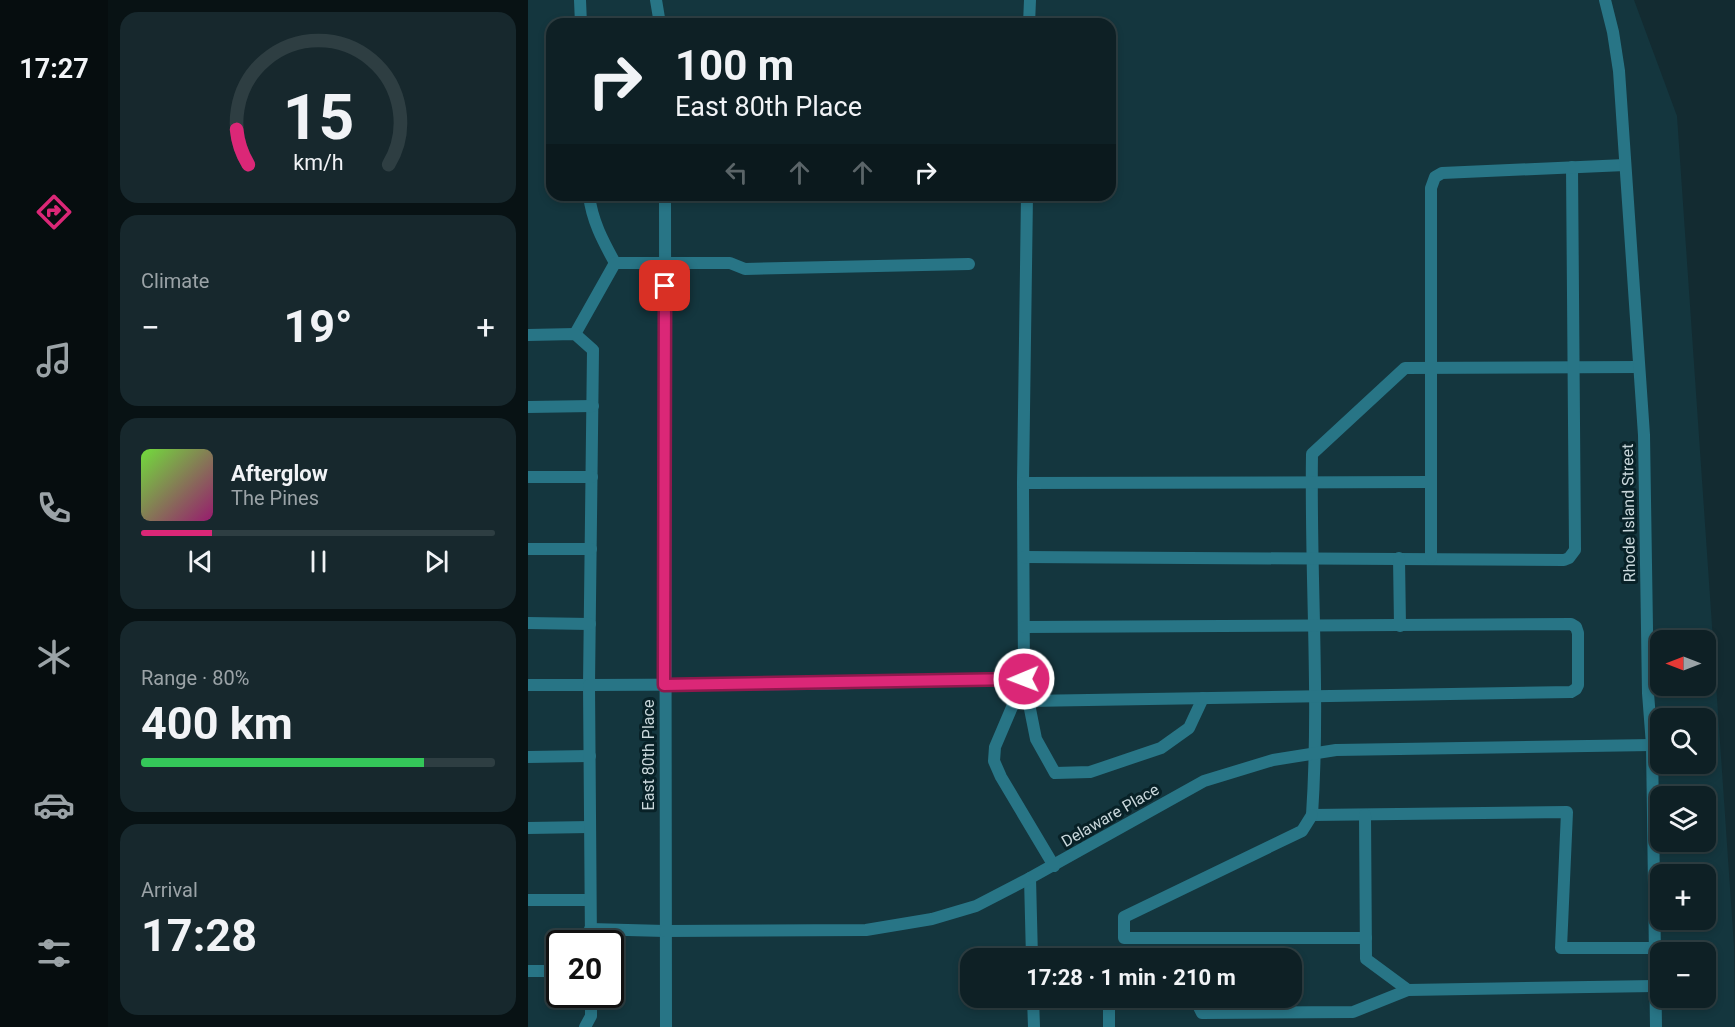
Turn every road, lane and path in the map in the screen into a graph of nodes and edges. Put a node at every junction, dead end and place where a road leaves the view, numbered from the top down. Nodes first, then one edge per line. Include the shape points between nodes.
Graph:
1 (580, 0) edge
2 (656, 0) edge
3 (1030, 0) edge
4 (1605, 0) edge
5 (581, 18) edge
6 (659, 18) edge
7 (1029, 18) edge
8 (1625, 165) junction
9 (1572, 167) junction
10 (589, 201) edge
11 (665, 201) edge
12 (1027, 201) edge
13 (615, 263) junction
14 (665, 263) junction
15 (969, 264) dead end
16 (575, 334) junction
17 (528, 335) edge
18 (1574, 367) junction
19 (1639, 367) junction
20 (1432, 368) junction
21 (593, 406) junction
22 (528, 407) edge
23 (528, 477) edge
24 (592, 477) junction
25 (1311, 482) junction
26 (1431, 482) junction
27 (1023, 483) junction
28 (528, 549) edge
29 (591, 549) junction
30 (1024, 557) junction
31 (1312, 558) junction
32 (1399, 558) junction
33 (1431, 558) junction
34 (528, 623) edge
35 (590, 624) junction
36 (1312, 626) junction
37 (1400, 626) junction
38 (1024, 627) junction
39 (1024, 679) junction
40 (528, 685) edge
41 (589, 685) junction
42 (664, 685) junction
43 (1314, 697) junction
44 (1203, 698) junction
45 (1028, 701) junction
46 (1650, 719) edge
47 (1650, 745) edge
48 (1316, 752) junction
49 (590, 756) junction
50 (528, 757) edge
51 (1652, 774) edge
52 (1312, 815) junction
53 (1365, 815) junction
54 (590, 827) junction
55 (528, 828) edge
56 (1054, 866) junction
57 (1030, 878) junction
58 (528, 900) edge
59 (590, 900) junction
60 (590, 930) edge
61 (624, 930) edge
62 (665, 931) junction
63 (1366, 938) junction
64 (1655, 942) edge
65 (1032, 948) edge
66 (1650, 948) edge
67 (528, 970) edge
68 (546, 970) edge
69 (1650, 986) edge
70 (1408, 990) junction
71 (591, 1008) edge
72 (1033, 1008) edge
73 (1656, 1008) edge
74 (1202, 1013) junction
75 (585, 1027) edge
76 (666, 1027) edge
77 (1034, 1027) edge
78 (1109, 1027) edge
79 (1202, 1027) edge
80 (1656, 1027) edge

1 - 5 street
2 - 6 street
3 - 7 street
4 - 8 street, Rhode Island Street via 1619,71
8 - 9 street
8 - 19 street, Rhode Island Street
9 - 18 street
9 - 20 street via 1442,173 1435,177 1431,188
10 - 13 street via 600,237
11 - 14 street, East 80th Place
12 - 27 street
13 - 14 street
13 - 16 street
14 - 15 street via 730,263 745,268
14 - 42 street, East 80th Place
16 - 17 street
16 - 21 street via 593,350
18 - 19 street
18 - 20 street
18 - 33 street via 1575,550 1564,560
19 - 46 street, Rhode Island Street
20 - 25 street via 1405,368 1312,454
20 - 26 street
21 - 22 street
21 - 24 street
23 - 24 street
24 - 29 street
25 - 26 street
25 - 27 street
25 - 31 street
26 - 33 street
27 - 30 street
28 - 29 street
29 - 35 street
30 - 31 street
30 - 38 street
31 - 32 street
31 - 36 street
32 - 33 street
32 - 37 street
34 - 35 street
35 - 41 street
36 - 37 street
36 - 38 street
36 - 43 street
37 - 43 street via 1571,624 1578,633 1578,685 1571,692
38 - 39 street
39 - 42 street
39 - 45 street
39 - 56 street via 995,747 994,761
40 - 41 street
41 - 42 street
41 - 49 street
42 - 62 street, East 80th Place
43 - 44 street
43 - 48 street
44 - 45 street
44 - 45 street via 1189,728 1161,748 1078,773 1055,773 1036,739
47 - 48 street, Delaware Place
48 - 52 street
48 - 56 street, Delaware Place via 1251,765 1204,781
49 - 50 street
49 - 54 street
51 - 64 street, Rhode Island Street
52 - 53 street
52 - 63 street via 1302,831 1124,917 1124,938
53 - 63 street
53 - 66 street via 1567,813 1561,948
54 - 55 street
54 - 59 street
56 - 57 street, Delaware Place
57 - 62 street, Delaware Place via 976,906 887,928
57 - 65 street
58 - 59 street
59 - 60 street
61 - 62 street, Delaware Place
62 - 76 street, East 80th Place
63 - 70 street via 1366,959
67 - 68 street
69 - 70 street
70 - 74 street via 1353,1012
71 - 75 street
72 - 77 street
73 - 80 street, Rhode Island Street
74 - 78 street via 1196,1000 1115,1000 1109,1003
74 - 79 street

